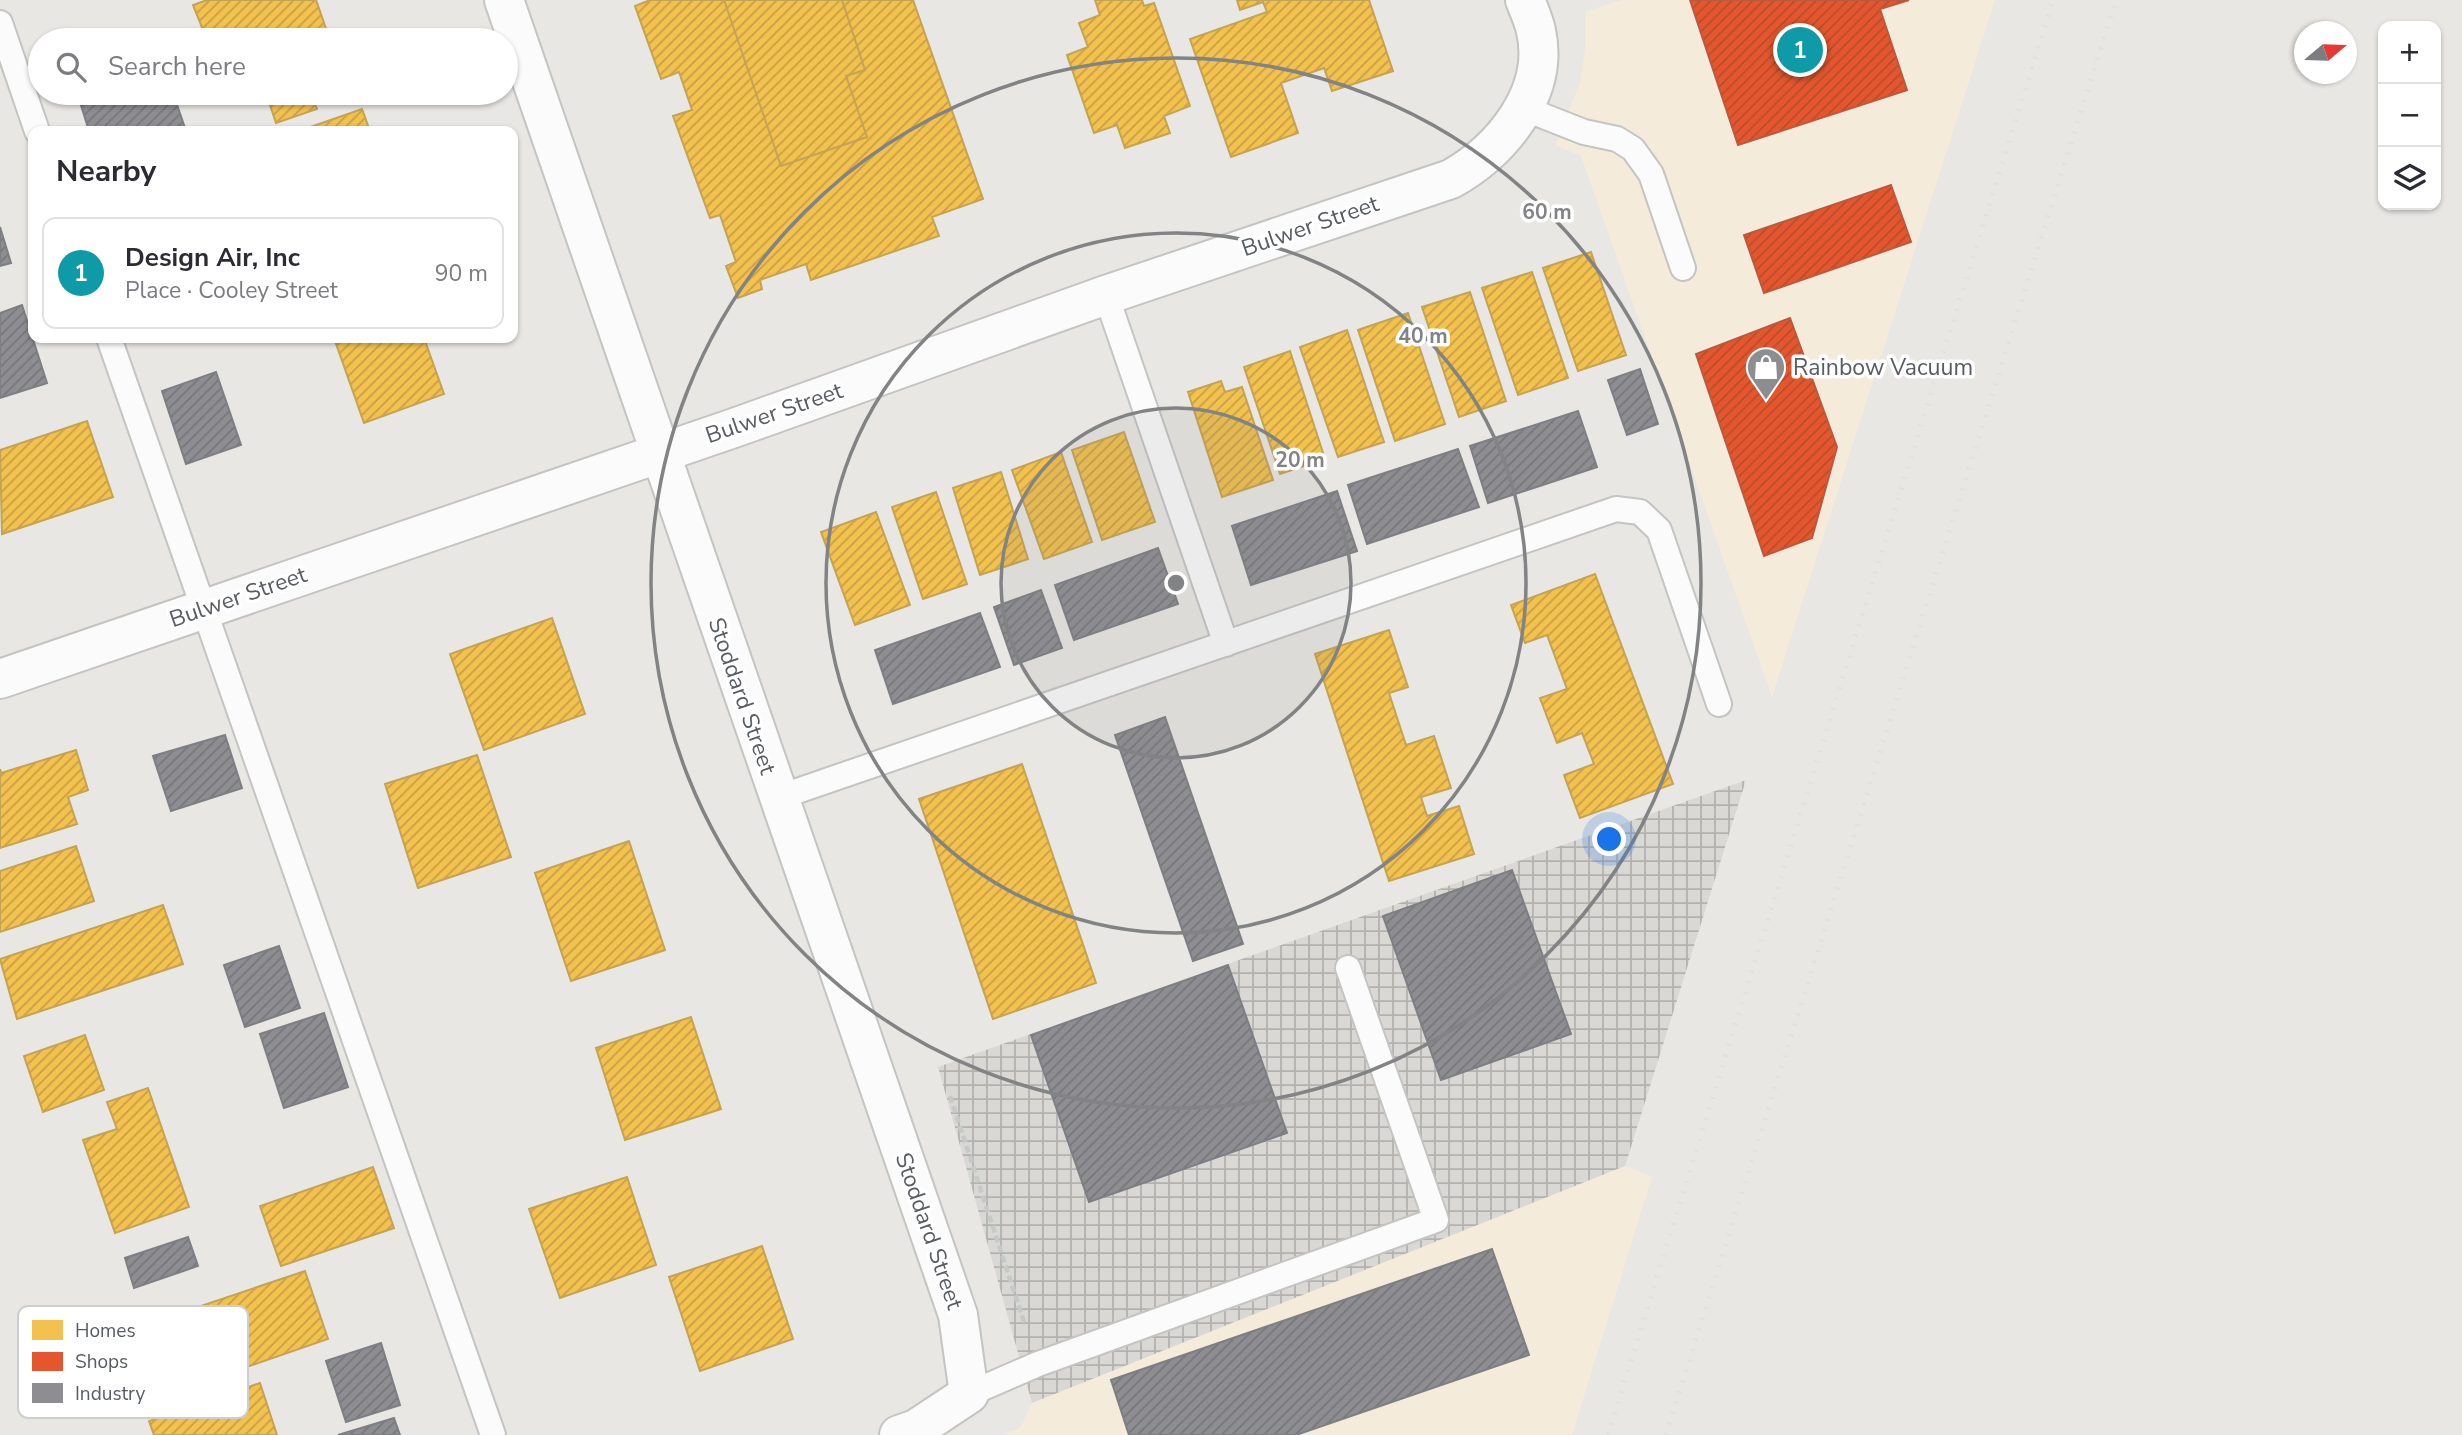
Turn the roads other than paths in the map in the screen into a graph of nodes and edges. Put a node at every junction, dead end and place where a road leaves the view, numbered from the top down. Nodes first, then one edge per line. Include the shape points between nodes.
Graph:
1 (504, 0) edge
2 (1525, 0) edge
3 (0, 23) edge
4 (514, 28) edge
5 (518, 41) edge
6 (28, 105) edge
7 (28, 105) edge
8 (1523, 108) junction
9 (35, 126) edge
10 (1683, 268) dead end
11 (1106, 295) junction
12 (111, 343) edge
13 (658, 453) junction
14 (203, 609) junction
15 (1226, 644) junction
16 (0, 679) edge
17 (1719, 704) dead end
18 (777, 798) junction
19 (1348, 968) dead end
20 (969, 1394) junction
21 (494, 1435) edge
22 (899, 1435) edge

1 - 4 street, Stoddard Street
2 - 8 street, Bulwer Street via 1536,32 1537,53 1536,73
3 - 6 lane
5 - 13 street, Stoddard Street
7 - 9 lane
8 - 10 lane via 1584,132 1617,139 1633,149 1651,174
8 - 11 street, Bulwer Street via 1487,153 1451,179
11 - 13 street, Bulwer Street
11 - 15 lane
12 - 14 lane
13 - 14 street, Bulwer Street
13 - 18 street, Stoddard Street
14 - 16 street, Bulwer Street
14 - 21 lane
15 - 17 lane via 1627,508 1650,519 1659,530
15 - 18 lane
18 - 20 street, Stoddard Street via 958,1315
19 - 20 lane via 1436,1220 1038,1364
20 - 22 street

